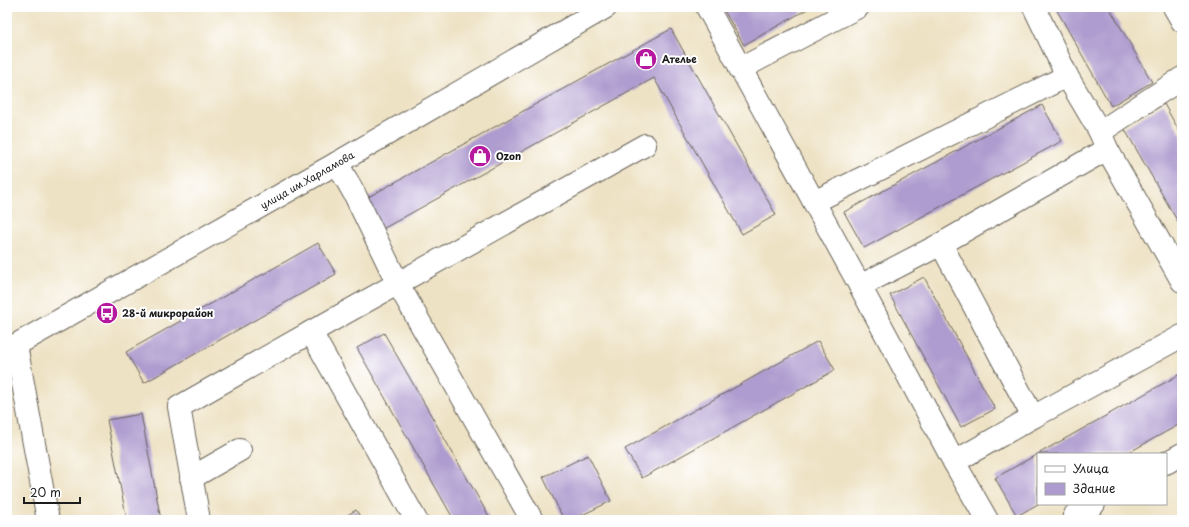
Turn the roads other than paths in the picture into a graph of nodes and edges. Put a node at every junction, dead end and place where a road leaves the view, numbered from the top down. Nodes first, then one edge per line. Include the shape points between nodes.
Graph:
1 (606, 7) edge
2 (707, 7) edge
3 (858, 7) edge
4 (1034, 7) edge
5 (1174, 7) edge
6 (1182, 22) edge
7 (740, 69) junction
8 (1067, 76) junction
9 (1182, 78) edge
10 (1104, 140) junction
11 (645, 145) dead end
12 (337, 163) junction
13 (814, 202) junction
14 (941, 244) junction
15 (1182, 281) edge
16 (398, 284) junction
17 (860, 286) junction
18 (311, 332) junction
19 (1182, 336) edge
20 (11, 348) edge
21 (1033, 417) junction
22 (240, 450) dead end
23 (1182, 454) edge
24 (954, 462) junction
25 (1167, 462) edge
26 (191, 478) junction
27 (1092, 505) edge
28 (1073, 518) edge
29 (48, 520) edge
30 (199, 520) edge
31 (416, 520) edge
32 (532, 520) edge
33 (987, 520) edge

1 - 12 street, улица им.Харламова
2 - 7 street
3 - 7 street
4 - 8 street
5 - 6 street
7 - 13 street
8 - 10 street
8 - 13 street
9 - 10 street
10 - 14 street
10 - 15 street
11 - 16 street
12 - 16 street
12 - 20 street, улица им.Харламова
13 - 17 street
14 - 17 street
14 - 21 street
16 - 18 street
16 - 32 street
17 - 24 street
18 - 26 street via 179,407
18 - 31 street
19 - 21 street
20 - 29 street
21 - 24 street
22 - 26 street
23 - 25 street
24 - 33 street
26 - 30 street
27 - 28 street

